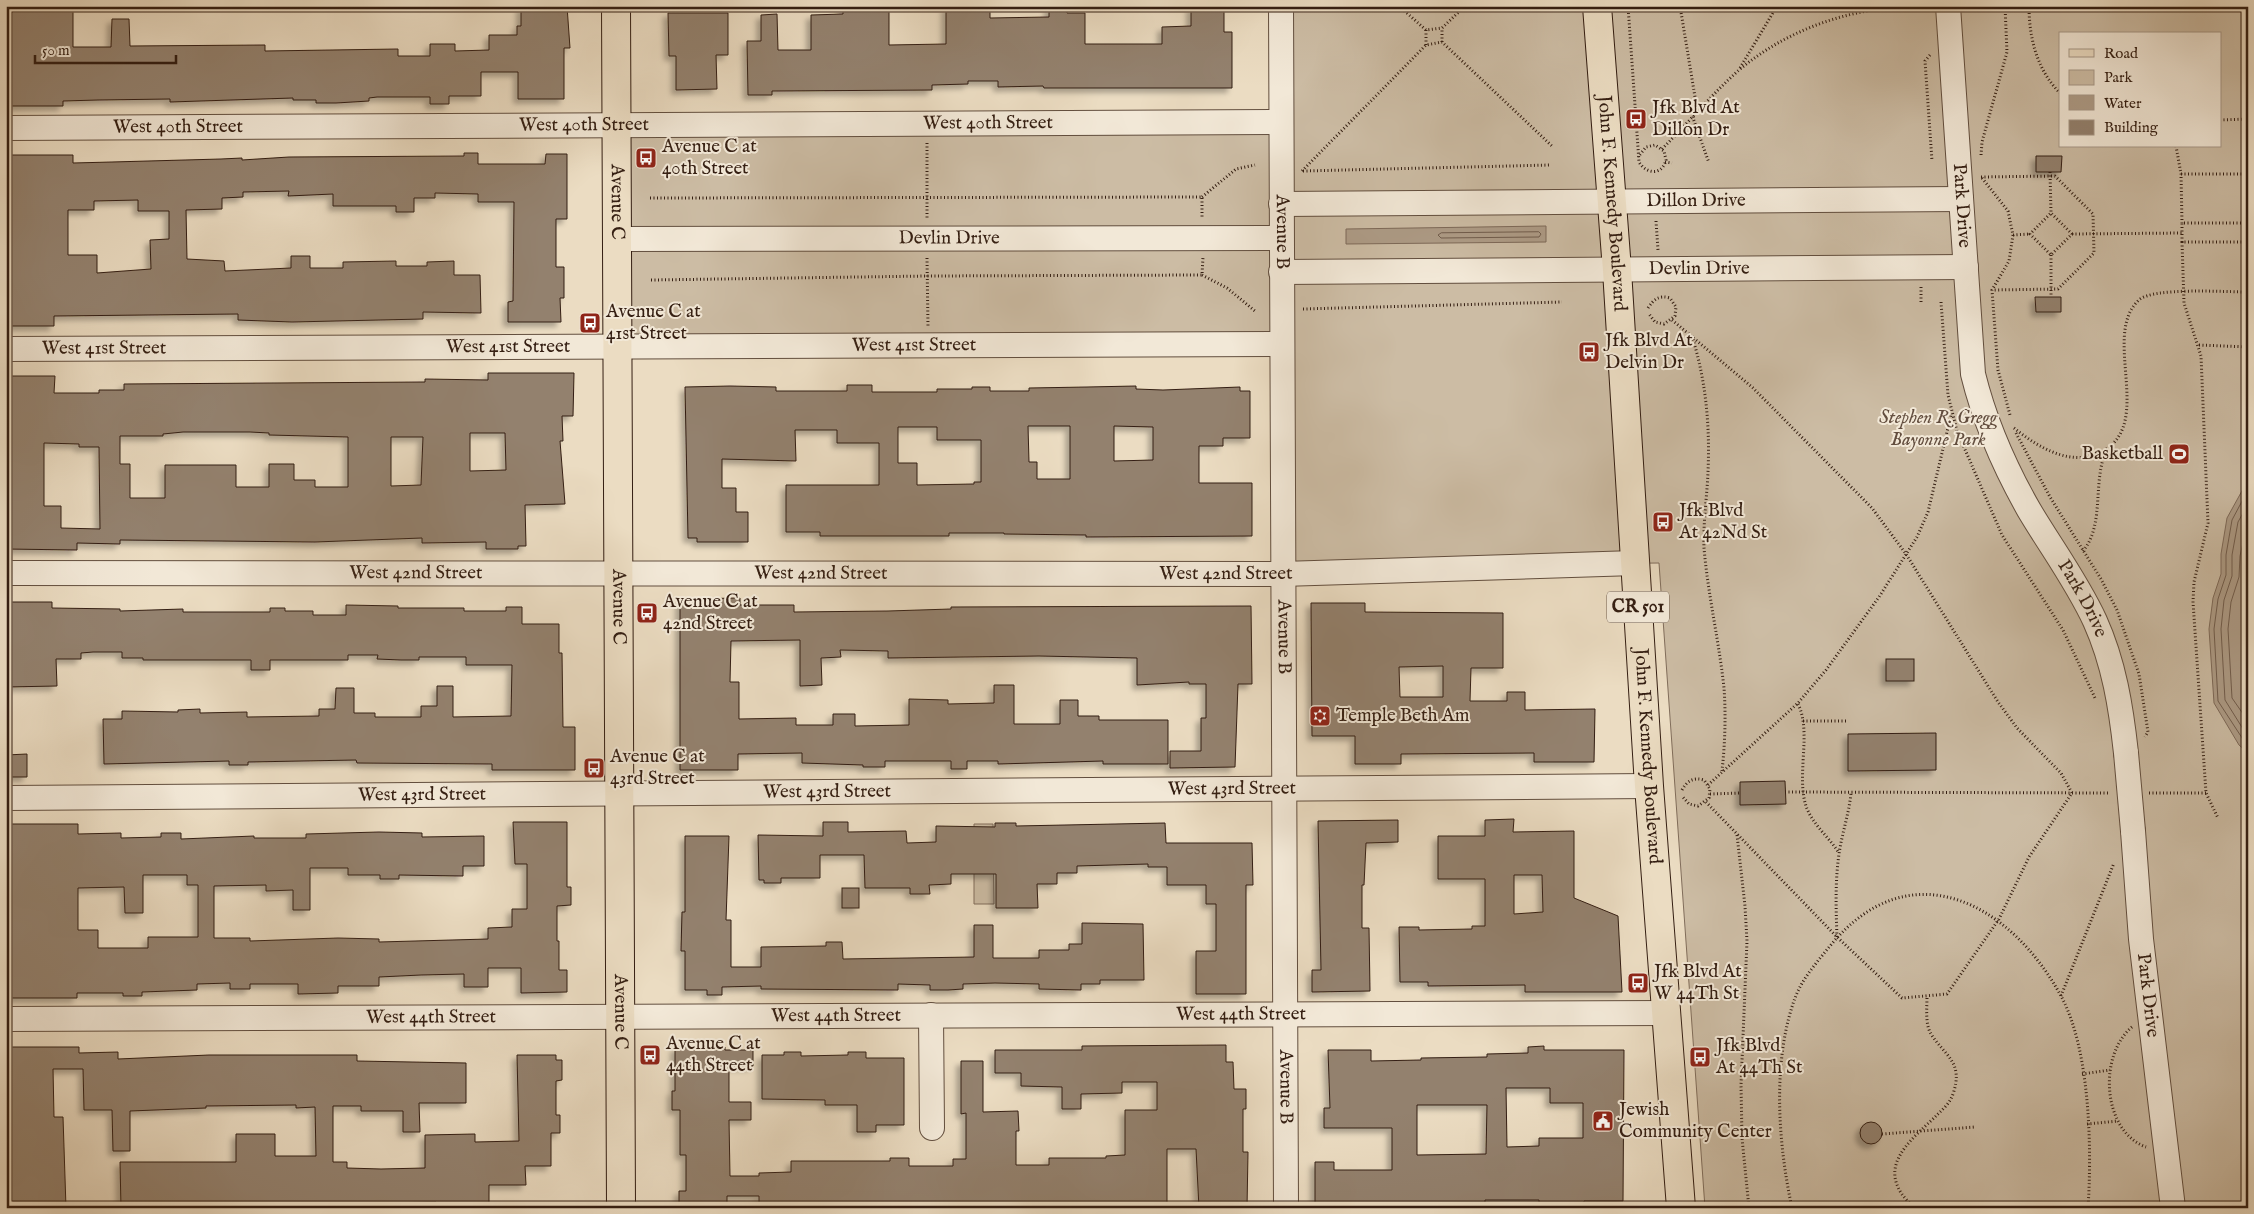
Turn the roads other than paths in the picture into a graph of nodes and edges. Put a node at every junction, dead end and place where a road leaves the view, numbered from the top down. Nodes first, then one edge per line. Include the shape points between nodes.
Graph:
1 (616, 6) edge
2 (1281, 6) edge
3 (1596, 6) edge
4 (1948, 6) edge
5 (1281, 122) junction
6 (616, 125) junction
7 (6, 128) edge
8 (1962, 199) junction
9 (1612, 202) junction
10 (1281, 204) junction
11 (1281, 238) junction
12 (617, 239) junction
13 (1966, 267) junction
14 (1617, 270) junction
15 (1281, 272) junction
16 (1281, 344) junction
17 (617, 345) junction
18 (6, 350) edge
19 (1635, 563) junction
20 (6, 573) edge
21 (1282, 574) junction
22 (617, 575) junction
23 (1649, 786) junction
24 (1283, 789) junction
25 (619, 794) junction
26 (6, 798) edge
27 (1285, 1014) junction
28 (1666, 1014) junction
29 (931, 1015) junction
30 (620, 1016) junction
31 (6, 1019) edge
32 (932, 1128) dead end
33 (621, 1208) edge
34 (1286, 1208) edge
35 (1681, 1208) edge
36 (2173, 1208) edge

1 - 6 main road, Avenue C
2 - 5 street, Avenue B
3 - 9 main road, John F. Kennedy Boulevard / CR 501
4 - 8 street, Park Drive via 1943,48
5 - 6 street, West 40th Street
5 - 10 street, Avenue B
6 - 7 street, West 40th Street
6 - 12 main road, Avenue C
8 - 9 street, Dillon Drive
8 - 13 street, Park Drive
9 - 10 street, Dillon Drive
9 - 14 main road, John F. Kennedy Boulevard / CR 501
10 - 11 street, Avenue B
11 - 12 street, Devlin Drive
11 - 15 street, Avenue B
12 - 17 main road, Avenue C
13 - 14 street, Devlin Drive
13 - 36 street, Park Drive, bridge via 1974,374 1981,407 2007,470 2094,620 2106,650 2134,748 2134,840 2150,1018
14 - 15 street, Devlin Drive
14 - 19 main road, John F. Kennedy Boulevard / CR 501
15 - 16 street, Avenue B
16 - 17 street, West 41st Street
16 - 21 street, Avenue B
17 - 18 street, West 41st Street
17 - 22 main road, Avenue C
19 - 21 street, West 42nd Street
19 - 23 main road, John F. Kennedy Boulevard / CR 501
20 - 22 street, West 42nd Street
21 - 22 street, West 42nd Street
21 - 24 street, Avenue B
22 - 25 main road, Avenue C
23 - 24 street, West 43rd Street
23 - 28 main road, John F. Kennedy Boulevard / CR 501
24 - 25 street, West 43rd Street
24 - 27 street, Avenue B
25 - 26 street, West 43rd Street
25 - 30 main road, Avenue C
27 - 28 street, West 44th Street
27 - 29 street, West 44th Street
27 - 34 street, Avenue B
28 - 35 main road, John F. Kennedy Boulevard / CR 501
29 - 30 street, West 44th Street
29 - 32 street
30 - 31 street, West 44th Street
30 - 33 main road, Avenue C

